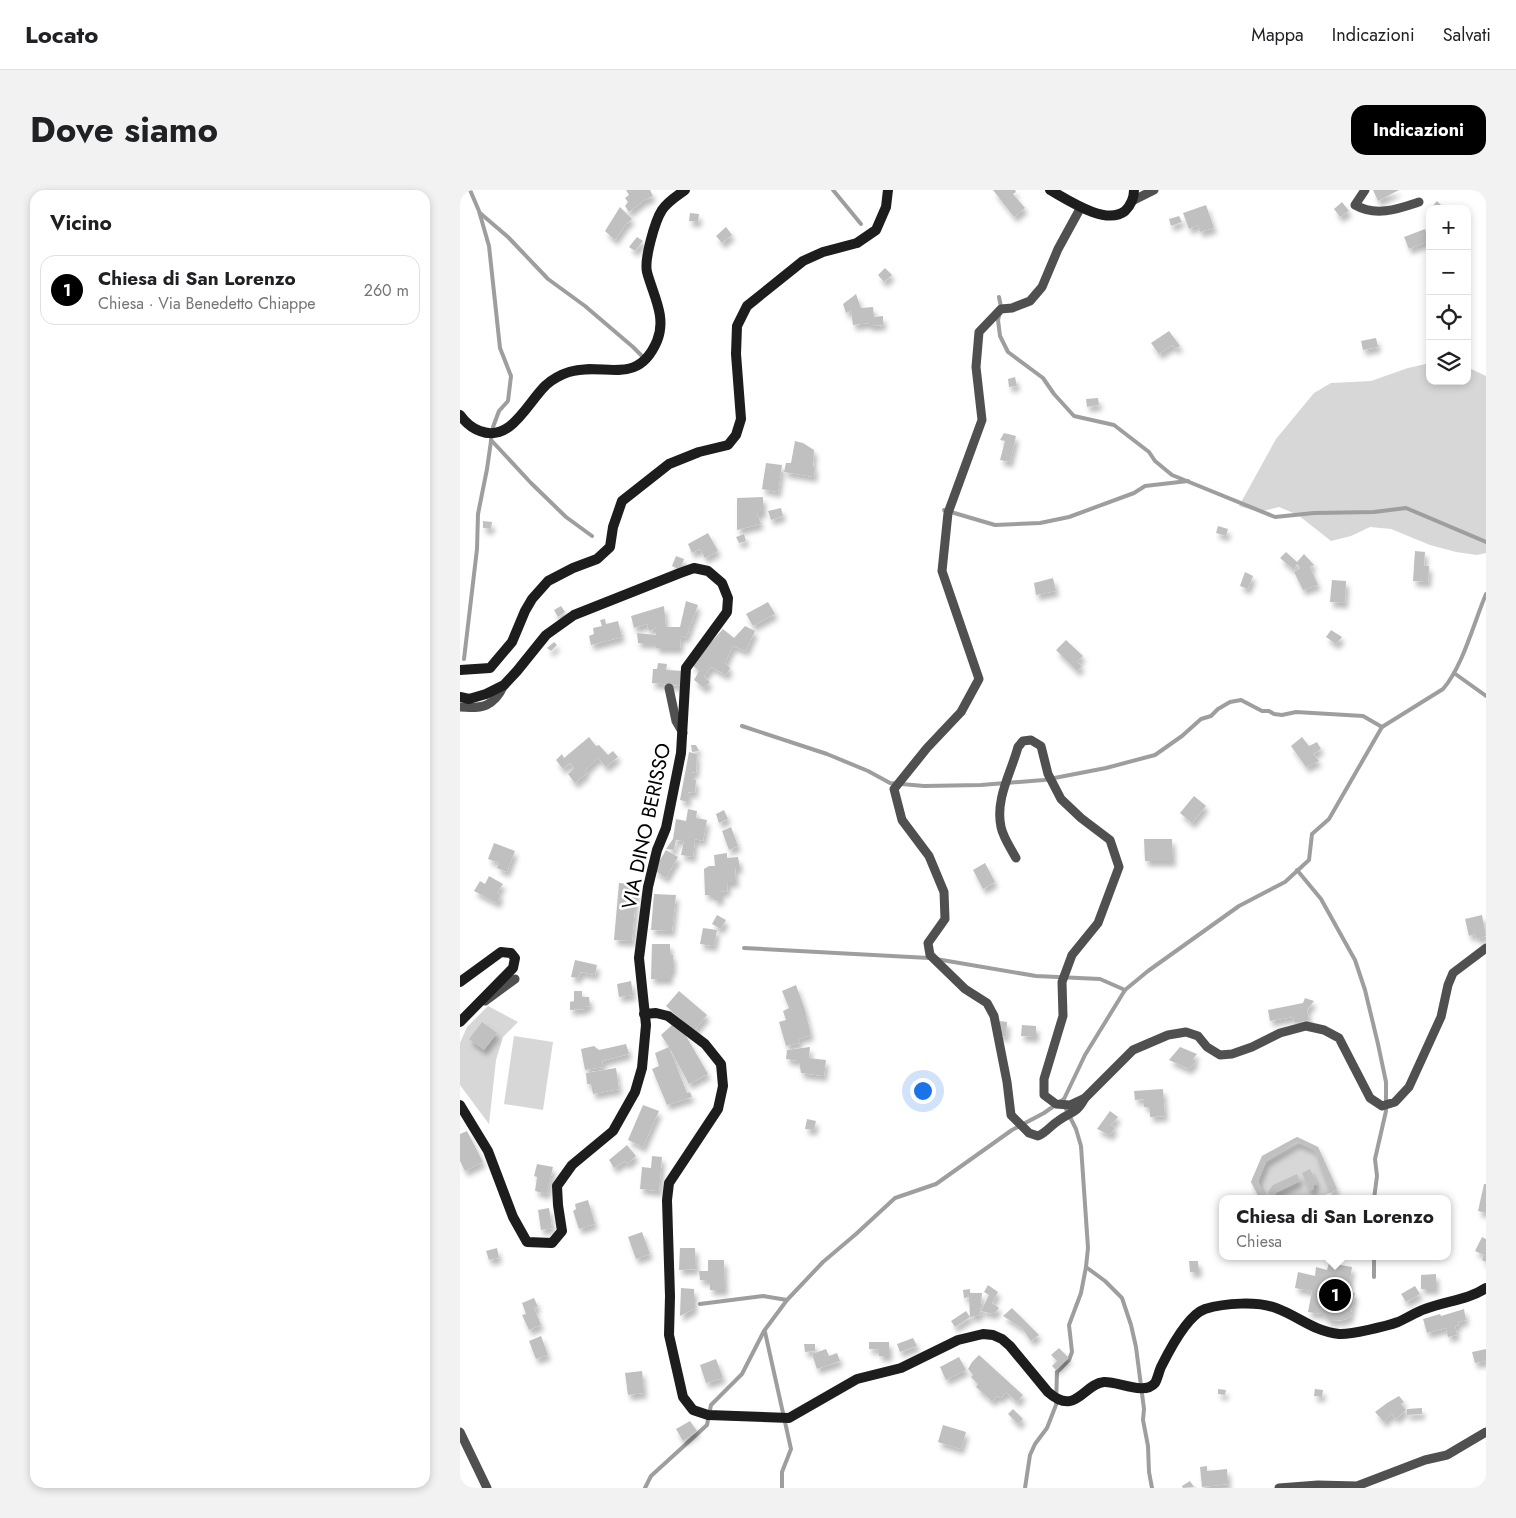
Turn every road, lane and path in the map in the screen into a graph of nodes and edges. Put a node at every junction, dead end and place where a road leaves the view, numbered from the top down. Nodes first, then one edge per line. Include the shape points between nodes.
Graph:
1 (685, 190) edge
2 (888, 190) edge
3 (1050, 190) edge
4 (1134, 190) edge
5 (1154, 190) edge
6 (1365, 190) edge
7 (1132, 201) junction
8 (1418, 202) dead end
9 (1081, 207) junction
10 (460, 415) edge
11 (460, 670) edge
12 (504, 685) junction
13 (669, 688) dead end
14 (460, 697) edge
15 (460, 707) edge
16 (682, 733) junction
17 (1016, 858) dead end
18 (1486, 948) edge
19 (515, 979) dead end
20 (460, 982) edge
21 (644, 1014) junction
22 (461, 1020) edge
23 (1085, 1098) junction
24 (460, 1105) edge
25 (1486, 1288) edge
26 (460, 1432) edge
27 (1486, 1432) edge
28 (487, 1488) edge
29 (1279, 1488) edge

1 - 10 street via 662,210 649,250 647,269 662,324 648,356 640,364 622,371 569,372 546,384 510,427 498,433 486,434 474,429
2 - 11 street via 886,207 876,230 857,243 803,261 747,306 738,326 736,354 741,419 736,435 728,445 669,464 622,501 610,547 597,559 548,580 525,611 512,642 490,668
3 - 9 street
4 - 7 street
5 - 7 street
6 - 8 street via 1355,205 1362,209 1392,211
7 - 9 street via 1121,214 1113,216
9 - 23 street via 1042,287 1030,301 1001,310 979,332 976,366 982,420 948,513 942,571 979,679 961,712 894,790 902,820 929,856 944,892 945,919 928,943 930,955 965,989 987,1003 994,1016 1008,1082 1011,1115 1029,1133 1038,1136 1079,1109
12 - 14 street, VIA DINO BERISSO via 469,699
12 - 15 street via 491,704
12 - 16 street, VIA DINO BERISSO via 546,634 574,615 694,568 708,571 722,584 728,598 727,612 686,668
13 - 16 street
16 - 21 street, VIA DINO BERISSO via 666,828 648,887 639,958
17 - 23 street via 1001,828 999,816 1002,794 1018,747 1023,741 1031,740 1041,746 1048,774 1061,799 1110,840 1118,867 1098,923 1072,955 1062,982 1063,1016 1044,1079 1044,1095 1056,1104 1070,1105
18 - 23 street via 1454,973 1441,1017 1424,1056 1409,1087 1395,1102 1382,1106 1370,1098 1339,1038 1306,1026 1226,1055 1207,1047 1198,1036 1186,1032 1168,1035 1133,1050
19 - 22 street
20 - 22 street via 500,952 507,951 515,958 513,968
21 - 24 street, VIA DINO BERISSO via 642,1068 635,1092 613,1131 572,1165 557,1186 562,1231 552,1243 527,1242 513,1217 488,1151
21 - 25 street via 668,1016 705,1044 721,1064 723,1086 718,1109 669,1183 667,1200 669,1335 683,1397 693,1410 708,1415 789,1418 857,1379 901,1368 958,1340 983,1334 1002,1339 1048,1392 1070,1401 1100,1382 1113,1381 1133,1388 1155,1383 1173,1345 1189,1322 1202,1310 1219,1305 1248,1304 1275,1308 1311,1327 1340,1334 1397,1322 1426,1308 1466,1298
26 - 28 street
27 - 29 street via 1447,1455 1357,1486

